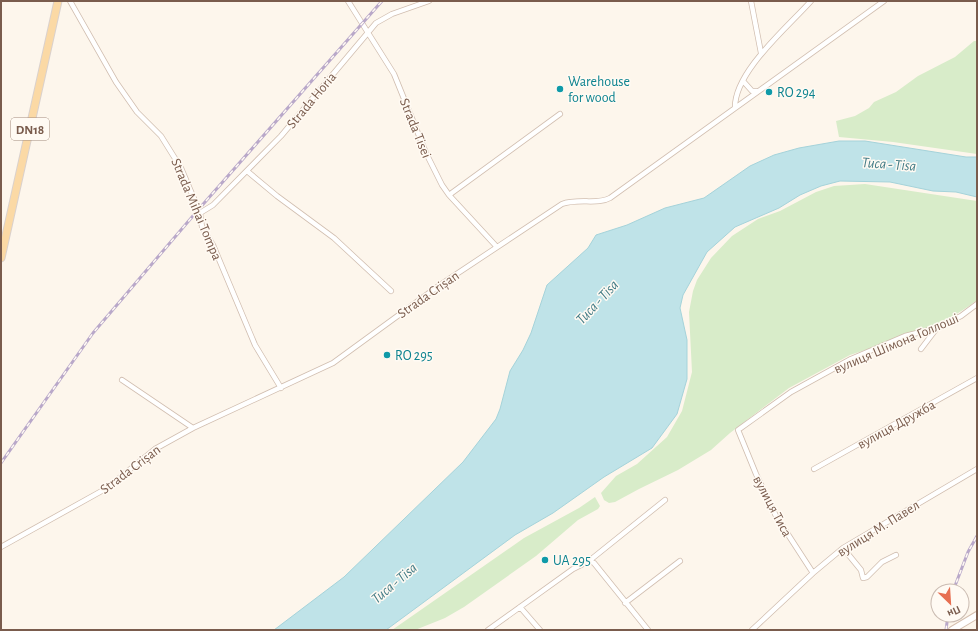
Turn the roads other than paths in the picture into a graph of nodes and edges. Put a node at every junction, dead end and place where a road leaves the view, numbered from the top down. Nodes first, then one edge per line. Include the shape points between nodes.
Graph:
1 (58, 1) edge
2 (70, 1) edge
3 (348, 1) edge
4 (429, 1) edge
5 (751, 1) edge
6 (811, 1) edge
7 (884, 1) edge
8 (368, 31) junction
9 (762, 53) junction
10 (743, 81) junction
11 (759, 91) junction
12 (735, 108) junction
13 (560, 114) dead end
14 (247, 171) junction
15 (449, 195) junction
16 (200, 213) junction
17 (496, 246) junction
18 (1, 258) edge
19 (391, 291) dead end
20 (977, 304) edge
21 (937, 328) junction
22 (921, 349) dead end
23 (977, 378) edge
24 (122, 380) dead end
25 (281, 388) junction
26 (193, 428) junction
27 (740, 435) joint
28 (814, 469) dead end
29 (977, 469) edge
30 (665, 500) dead end
31 (1, 547) edge
32 (843, 548) junction
33 (896, 555) dead end
34 (589, 561) junction
35 (680, 561) dead end
36 (813, 573) junction
37 (625, 603) junction
38 (520, 607) junction
39 (977, 615) edge
40 (488, 630) edge
41 (540, 630) edge
42 (648, 630) edge
43 (752, 630) edge
44 (952, 630) edge

1 - 18 main road, DN18
2 - 16 street, Strada Mihai Tompa via 116,82 137,112 161,136 174,156
3 - 8 street, Strada Tisei
4 - 8 street, Strada Horia via 392,14
5 - 9 street
6 - 9 street
7 - 11 street, Strada Crișan
8 - 14 street, Strada Horia via 281,136
8 - 15 street, Strada Tisei via 394,74 426,153
9 - 10 street
10 - 11 street via 752,91
10 - 12 street via 735,94
11 - 12 street, Strada Crișan
12 - 17 street, Strada Crișan via 607,200 571,201 562,204
13 - 15 street
14 - 16 street, Strada Horia via 213,206
14 - 19 street via 334,238
15 - 17 street, Strada Tisei
16 - 25 street, Strada Mihai Tompa via 202,227 213,245 256,345
17 - 25 street, Strada Crișan via 333,363
20 - 21 street, вулиця Шімона Голлоші via 961,316
21 - 22 street
21 - 27 street, вулиця Шімона Голлоші via 905,336 851,359 791,392 738,430
23 - 28 street, вулиця Дружба
24 - 26 street
25 - 26 street, Strada Crișan
26 - 31 street, Strada Crișan via 147,454 107,488
27 - 36 street, вулиця Тиса via 776,516
29 - 32 street, вулиця М. Павел
30 - 34 street
32 - 33 street via 861,570 864,578 882,562
32 - 36 street, вулиця М. Павел
34 - 37 street via 594,563
34 - 38 street via 573,569
35 - 37 street
36 - 43 street, вулиця М. Павел
37 - 42 street
38 - 40 street
38 - 41 street
39 - 44 street

